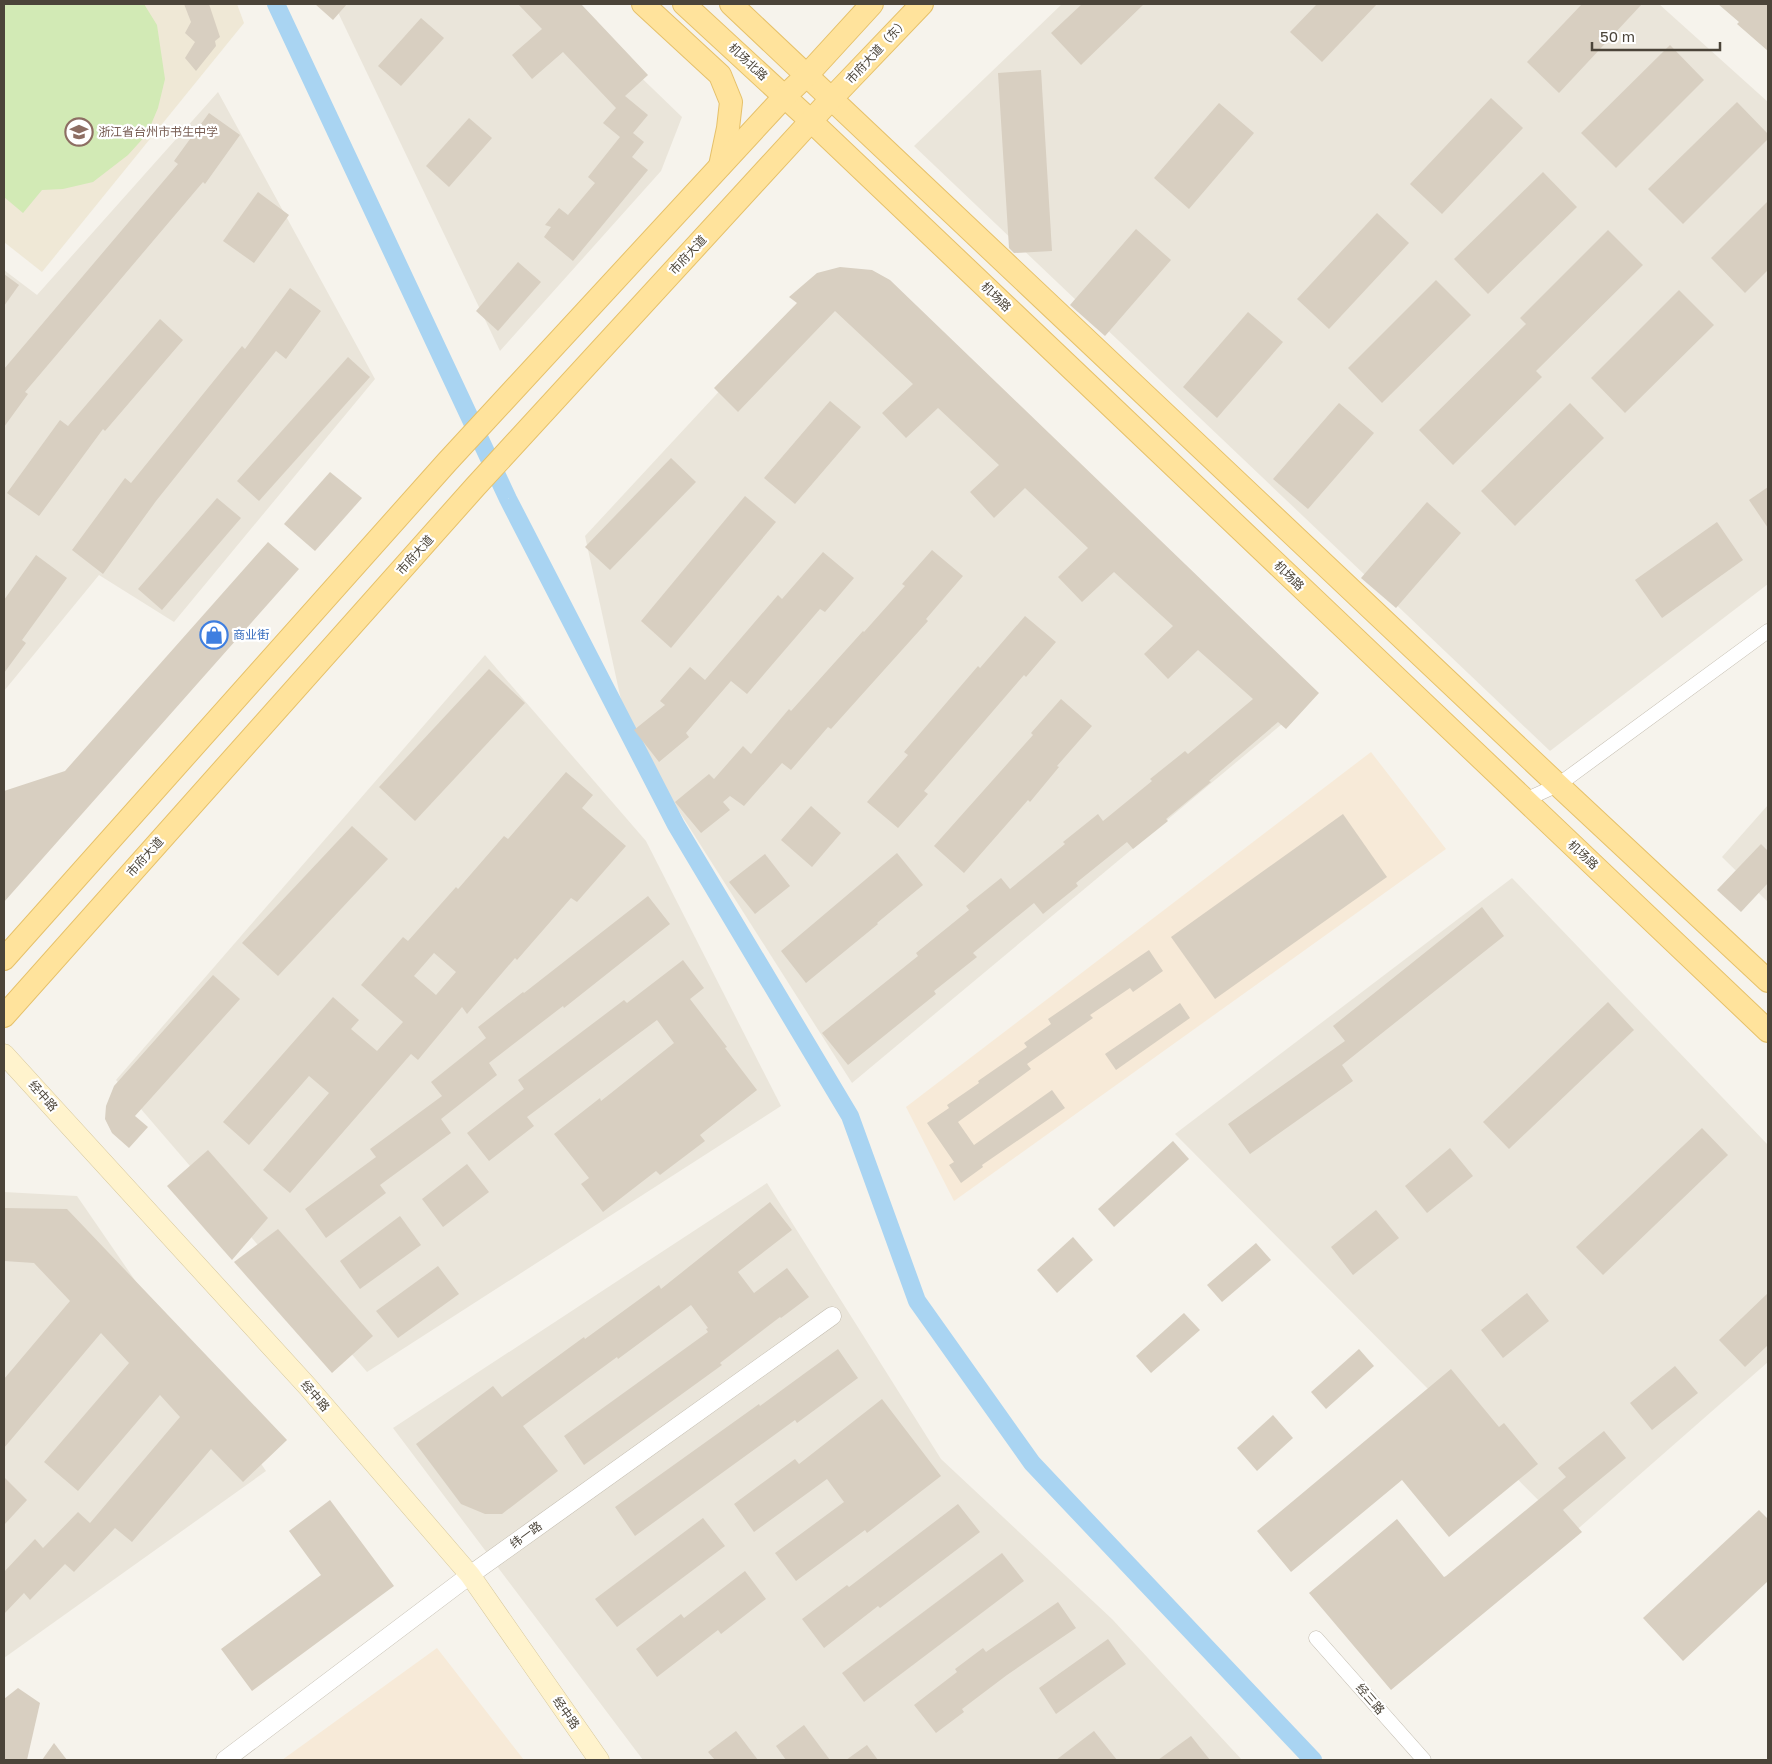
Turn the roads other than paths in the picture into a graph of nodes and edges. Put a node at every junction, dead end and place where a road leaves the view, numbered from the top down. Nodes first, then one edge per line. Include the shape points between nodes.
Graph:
1 (643, 4) edge
2 (684, 4) edge
3 (731, 4) edge
4 (872, 4) edge
5 (922, 4) edge
6 (807, 75) junction
7 (784, 96) junction
8 (832, 98) junction
9 (811, 121) junction
10 (719, 168) junction
11 (1768, 631) edge
12 (1558, 785) junction
13 (1525, 800) junction
14 (4, 959) edge
15 (1768, 981) edge
16 (4, 1016) edge
17 (1768, 1031) edge
18 (4, 1054) edge
19 (832, 1316) dead end
20 (470, 1576) junction
21 (1316, 1638) dead end
22 (225, 1760) edge
23 (599, 1760) edge
24 (1424, 1760) edge

1 - 10 main road via 720,75 731,102
2 - 7 main road, 机场北路
3 - 6 main road
4 - 6 main road
5 - 8 main road, 市府大道（东）
6 - 7 main road
6 - 8 main road
7 - 9 main road, 机场北路
7 - 10 main road
8 - 9 main road, 市府大道
8 - 12 main road
9 - 13 main road, 机场路
9 - 16 main road, 市府大道 via 475,487
10 - 14 main road via 447,462
11 - 12 street
12 - 13 street
12 - 15 main road
13 - 17 main road, 机场路
18 - 20 main road, 经中路 via 308,1387
19 - 20 street, 纬一路
20 - 22 street, 纬一路
20 - 23 main road, 经中路
21 - 24 street, 经三路

